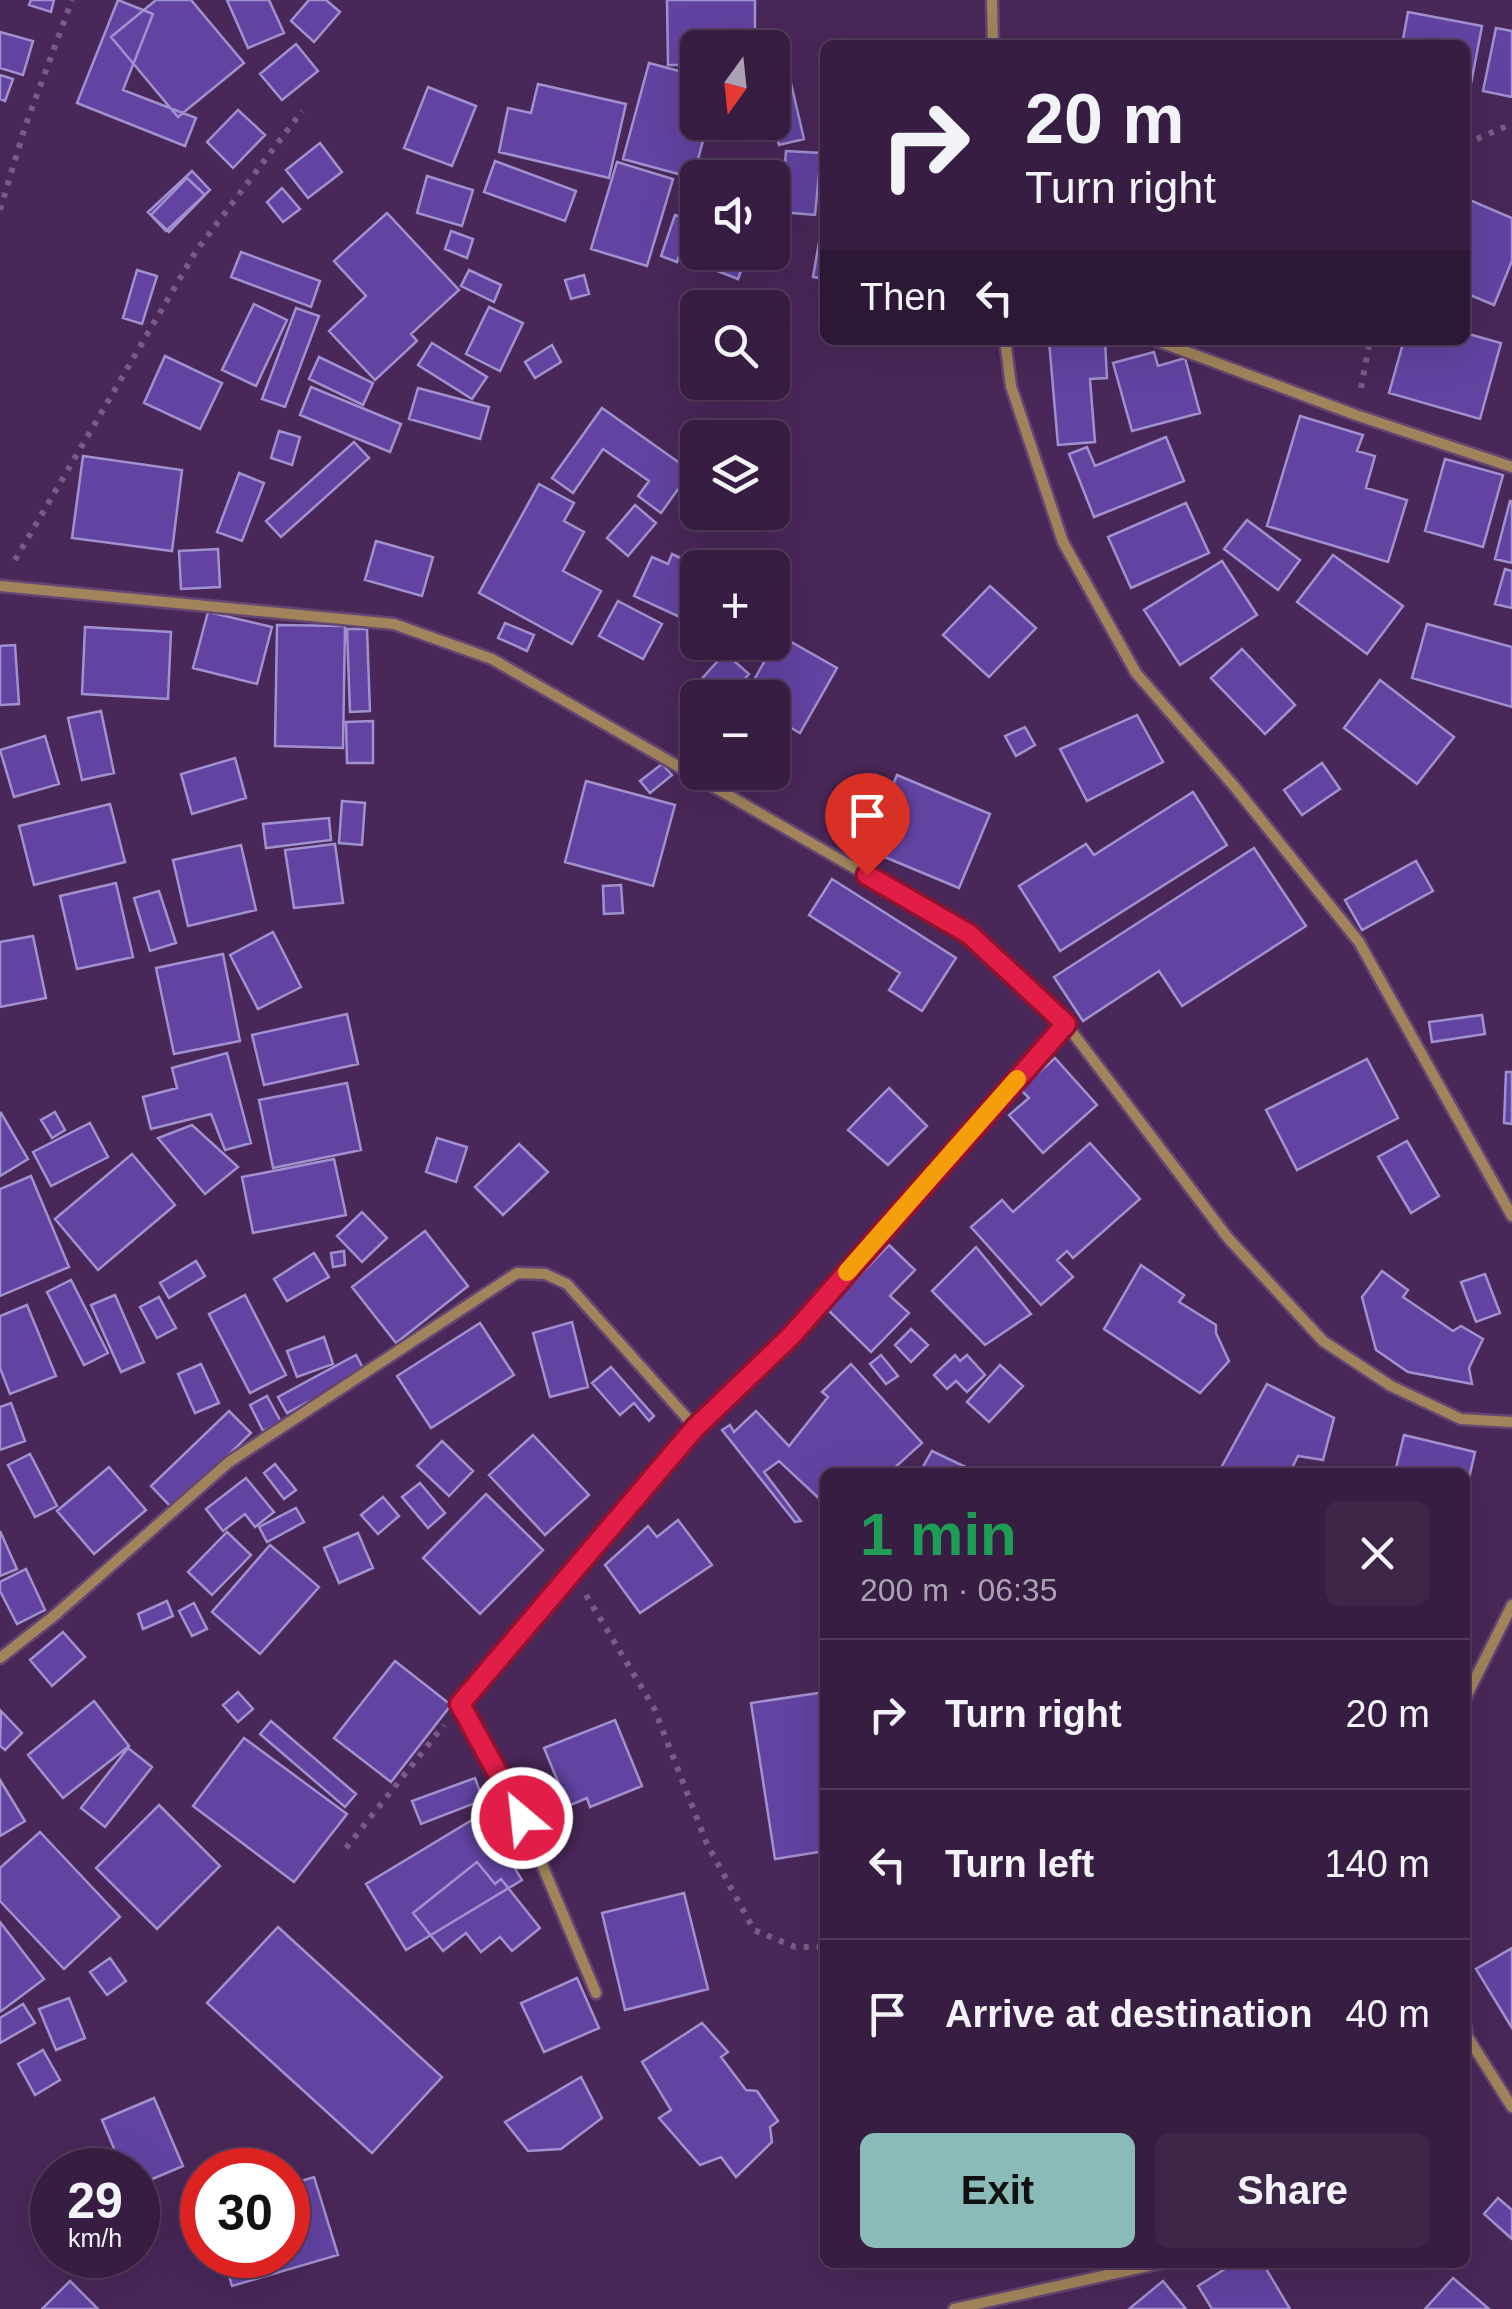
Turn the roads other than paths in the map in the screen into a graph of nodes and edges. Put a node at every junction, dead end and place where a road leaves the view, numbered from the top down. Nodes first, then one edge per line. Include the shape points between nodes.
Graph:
1 (992, 0) edge
2 (993, 40) edge
3 (1006, 345) edge
4 (1169, 345) edge
5 (1512, 467) edge
6 (0, 586) edge
7 (1066, 1024) junction
8 (1512, 1216) edge
9 (1512, 1422) edge
10 (695, 1428) junction
11 (1512, 1606) edge
12 (0, 1658) edge
13 (1470, 1689) edge
14 (596, 1993) dead end
15 (1470, 2040) edge
16 (1512, 2108) edge
17 (1139, 2268) edge
18 (954, 2309) edge

1 - 2 street
3 - 8 street via 1011,386 1063,542 1136,674 1359,942
4 - 5 street
6 - 7 street via 394,624 492,659 969,934
7 - 9 street via 1228,1238 1324,1341 1391,1386 1461,1419
7 - 10 street via 792,1335
10 - 12 street via 567,1284 518,1273 229,1462
10 - 14 street via 460,1704 522,1818
11 - 13 street
15 - 16 street
17 - 18 street

